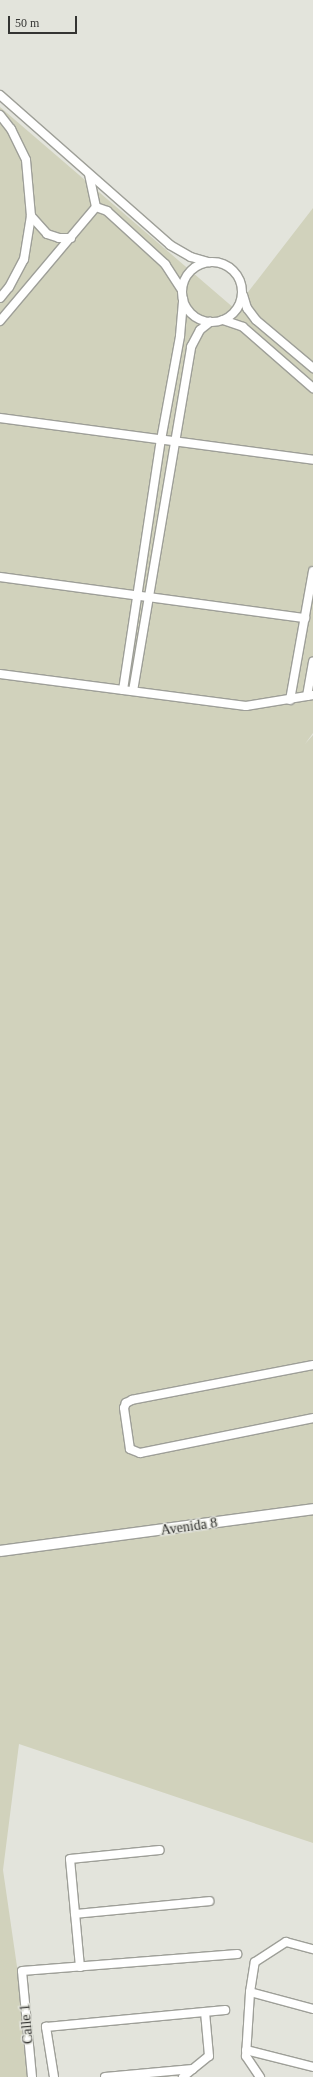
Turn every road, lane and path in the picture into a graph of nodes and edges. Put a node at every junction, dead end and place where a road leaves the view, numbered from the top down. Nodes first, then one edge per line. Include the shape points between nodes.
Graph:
1 (0, 95) edge
2 (0, 115) edge
3 (88, 174) junction
4 (96, 207) junction
5 (31, 216) junction
6 (71, 238) junction
7 (210, 262) junction
8 (182, 290) junction
9 (243, 294) junction
10 (0, 298) edge
11 (183, 299) junction
12 (223, 320) junction
13 (0, 321) edge
14 (210, 322) junction
15 (313, 367) edge
16 (313, 388) edge
17 (0, 418) edge
18 (161, 440) junction
19 (175, 441) junction
20 (313, 460) edge
21 (313, 571) edge
22 (0, 577) edge
23 (137, 596) junction
24 (149, 597) junction
25 (305, 618) junction
26 (313, 662) edge
27 (0, 674) edge
28 (123, 690) junction
29 (133, 691) junction
30 (310, 696) edge
31 (290, 700) junction
32 (313, 1365) edge
33 (313, 1418) edge
34 (313, 1509) edge
35 (0, 1551) edge
36 (160, 1850) dead end
37 (209, 1901) dead end
38 (75, 1914) junction
39 (313, 1949) edge
40 (237, 1954) dead end
41 (80, 1967) junction
42 (250, 1992) junction
43 (313, 2009) edge
44 (225, 2010) dead end
45 (205, 2012) junction
46 (246, 2050) junction
47 (313, 2067) edge
48 (193, 2068) junction
49 (32, 2077) edge
50 (54, 2077) edge
51 (105, 2077) edge
52 (183, 2077) edge
53 (260, 2077) edge

1 - 3 street
2 - 5 street via 11,128 26,160
3 - 4 street
3 - 7 street via 170,246 191,257
4 - 6 street
4 - 8 street via 107,211 165,264
5 - 6 street via 40,230 47,234
5 - 10 street via 24,259
6 - 13 street
7 - 8 street via 193,268 183,282
7 - 9 street via 218,262 231,268 240,280
8 - 11 street
9 - 12 street via 237,310
9 - 15 street via 247,308 256,320
11 - 14 street via 192,315
11 - 18 street via 180,336
12 - 14 street
12 - 16 street via 243,327
14 - 19 street via 200,330 191,347
17 - 18 street
18 - 19 street
18 - 23 street
19 - 20 street
19 - 24 street
21 - 25 street
22 - 23 street
23 - 24 street
23 - 28 street
24 - 25 street
24 - 29 street
25 - 31 street
26 - 30 street
27 - 28 street
28 - 29 street
29 - 31 street via 246,706
30 - 31 street
32 - 33 street via 132,1400 126,1403 124,1408 130,1449 140,1453
34 - 35 street, Avenida 8
36 - 38 street via 70,1858
37 - 38 street
38 - 41 street
39 - 42 street via 286,1942 256,1962
40 - 41 street
41 - 49 street, Calle 1 via 22,1972
42 - 43 street
42 - 46 street
44 - 45 street
45 - 48 street via 208,2056
45 - 50 street via 46,2027
46 - 47 street
46 - 53 street via 246,2056
48 - 51 street
48 - 52 street

